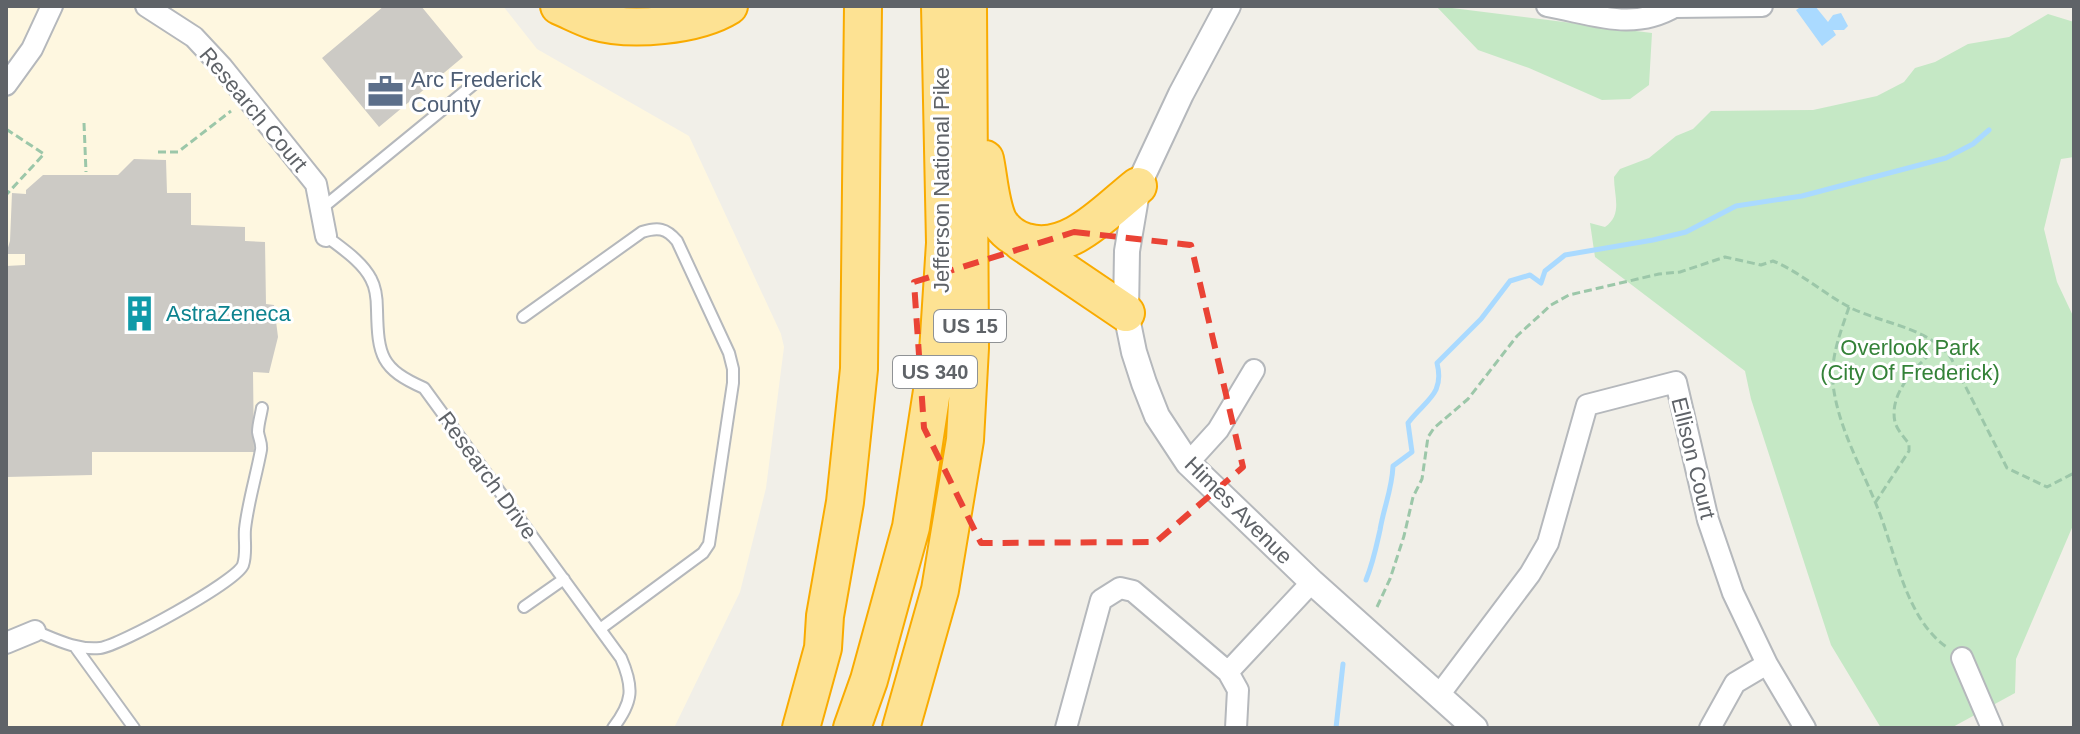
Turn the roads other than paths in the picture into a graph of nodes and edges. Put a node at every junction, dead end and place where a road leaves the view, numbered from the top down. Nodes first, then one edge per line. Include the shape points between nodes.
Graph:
1 (52, 6) edge
2 (146, 6) edge
3 (559, 6) edge
4 (729, 6) edge
5 (863, 6) edge
6 (940, 6) edge
7 (968, 6) edge
8 (1228, 6) edge
9 (1547, 6) edge
10 (1762, 6) edge
11 (1675, 7) edge
12 (968, 60) junction
13 (475, 83) dead end
14 (6, 85) edge
15 (1138, 186) junction
16 (321, 209) junction
17 (326, 236) joint
18 (1016, 239) junction
19 (1126, 313) junction
20 (523, 317) dead end
21 (1254, 370) dead end
22 (262, 408) dead end
23 (1188, 463) junction
24 (564, 579) junction
25 (1312, 582) junction
26 (940, 590) junction
27 (524, 607) dead end
28 (825, 616) junction
29 (600, 629) junction
30 (35, 631) joint
31 (6, 643) edge
32 (76, 648) junction
33 (1962, 658) road end
34 (1767, 664) junction
35 (1228, 672) junction
36 (1439, 695) junction
37 (1718, 725) edge
38 (134, 728) edge
39 (613, 728) edge
40 (783, 728) edge
41 (801, 728) edge
42 (852, 728) edge
43 (875, 728) edge
44 (901, 728) edge
45 (1066, 728) edge
46 (1236, 728) edge
47 (1475, 728) edge
48 (1805, 728) edge
49 (1992, 728) edge

1 - 14 street via 32,49
2 - 16 street, Research Court via 194,37 222,67 316,184
3 - 4 highway via 595,21 632,27 679,23
5 - 28 highway via 859,369 845,502
6 - 42 highway, Jefferson National Pike / US 340 via 945,243 938,352 911,527
7 - 12 highway, US 15
8 - 15 street, Himes Avenue
9 - 11 street via 1625,22 1656,17
10 - 11 street
12 - 18 highway via 992,199 999,222
12 - 26 highway, US 15 via 970,348 965,440
13 - 16 lane
15 - 18 highway via 1061,243 1038,246
15 - 19 street, Himes Avenue via 1127,251
16 - 17 street, Research Court
17 - 24 lane, Research Drive via 371,279 380,351 389,367 424,388
18 - 19 highway
19 - 23 street, Himes Avenue via 1157,416
20 - 29 lane via 656,227 677,241 729,353 733,383 709,544
21 - 23 street via 1218,430
22 - 32 lane via 262,446 239,572 127,639 105,648
23 - 25 street, Himes Avenue
24 - 27 lane
24 - 29 lane, Research Drive
25 - 35 street
25 - 36 street, Himes Avenue
26 - 43 highway
26 - 44 highway, US 15
28 - 40 highway
28 - 41 highway via 823,648
29 - 39 lane, Research Drive via 621,658 630,686 629,702
30 - 31 street
30 - 32 lane
32 - 38 lane
33 - 49 street
34 - 36 street, Ellison Court via 1733,593 1708,520 1676,382 1587,405 1548,543
34 - 37 street via 1735,683
34 - 48 street
35 - 45 street via 1133,591 1120,588 1101,600
35 - 46 street via 1238,690
36 - 47 street, Himes Avenue

